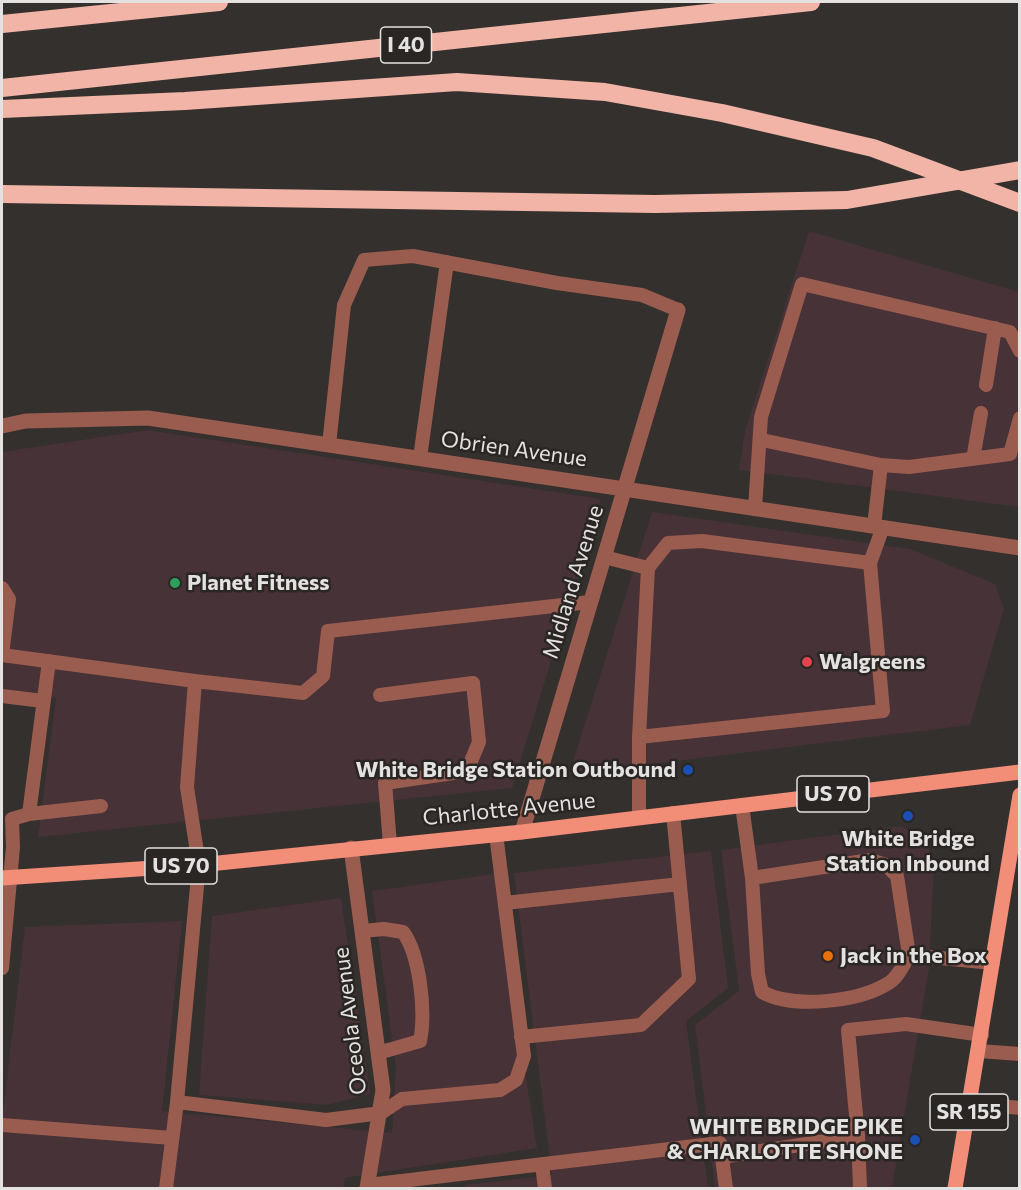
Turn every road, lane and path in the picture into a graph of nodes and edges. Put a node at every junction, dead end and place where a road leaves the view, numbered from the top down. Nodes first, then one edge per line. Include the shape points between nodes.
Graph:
1 (219, 2) edge
2 (811, 2) edge
3 (2, 24) edge
4 (2, 88) edge
5 (2, 109) edge
6 (1020, 170) edge
7 (2, 194) edge
8 (1020, 203) edge
9 (447, 262) junction
10 (678, 310) joint
11 (995, 328) junction
12 (1020, 351) edge
13 (986, 385) dead end
14 (981, 413) dead end
15 (1020, 418) edge
16 (2, 426) edge
17 (762, 440) junction
18 (329, 445) junction
19 (420, 458) junction
20 (973, 459) junction
21 (881, 465) junction
22 (625, 489) junction
23 (755, 508) junction
24 (879, 527) junction
25 (1020, 548) edge
26 (604, 557) junction
27 (870, 563) junction
28 (648, 568) junction
29 (2, 588) edge
30 (590, 602) junction
31 (49, 662) junction
32 (195, 681) junction
33 (380, 695) dead end
34 (2, 696) edge
35 (44, 701) junction
36 (639, 737) junction
37 (1020, 772) edge
38 (1020, 795) edge
39 (742, 805) junction
40 (101, 806) dead end
41 (673, 813) junction
42 (29, 814) junction
43 (639, 817) junction
44 (7, 819) edge
45 (522, 832) junction
46 (496, 834) junction
47 (390, 844) junction
48 (351, 848) junction
49 (199, 864) junction
50 (6, 878) edge
51 (752, 878) junction
52 (680, 884) junction
53 (505, 903) junction
54 (362, 932) junction
55 (909, 955) junction
56 (993, 963) junction
57 (2, 968) edge
58 (982, 1035) junction
59 (521, 1037) junction
60 (979, 1051) junction
61 (378, 1053) junction
62 (1020, 1054) edge
63 (177, 1102) junction
64 (970, 1102) junction
65 (1020, 1108) edge
66 (381, 1113) junction
67 (2, 1125) edge
68 (858, 1136) junction
69 (172, 1138) junction
70 (722, 1157) junction
71 (542, 1165) junction
72 (368, 1186) edge
73 (166, 1188) edge
74 (544, 1188) edge
75 (726, 1188) edge
76 (860, 1188) edge
77 (955, 1188) edge

1 - 3 highway
2 - 4 highway, I 40
5 - 8 highway via 458,82 605,92 722,112 873,148
6 - 7 highway, bridge via 847,200 655,204
9 - 10 lane via 642,295
9 - 18 lane via 413,256 364,260 344,305
9 - 19 lane
10 - 22 street, Midland Avenue
11 - 12 lane via 1011,332
11 - 13 lane
11 - 17 lane via 802,284 761,417
14 - 20 lane
15 - 20 lane via 1010,454
16 - 18 street, Obrien Avenue via 26,421 148,418
17 - 21 lane
17 - 23 lane
18 - 19 street, Obrien Avenue
19 - 22 street, Obrien Avenue
20 - 21 lane via 909,467
21 - 24 lane
22 - 23 street, Obrien Avenue
22 - 26 street, Midland Avenue
23 - 24 street, Obrien Avenue
24 - 25 street, Obrien Avenue
24 - 27 lane
26 - 28 lane
26 - 30 street, Midland Avenue
27 - 28 lane via 702,542 668,543
27 - 36 lane via 883,711
28 - 36 lane
29 - 31 lane via 9,599 2,655
30 - 32 lane via 328,631 323,676 303,693
30 - 45 street, Midland Avenue
31 - 32 lane
31 - 35 lane
32 - 49 lane via 187,787
33 - 47 lane via 473,683 479,742 467,771 385,783
34 - 35 lane
35 - 42 lane
36 - 43 lane
37 - 39 main road, Charlotte Avenue / US 70
38 - 56 main road, SR 155
39 - 41 main road, Charlotte Avenue / US 70
39 - 51 lane
40 - 42 lane
41 - 43 main road, Charlotte Avenue / US 70
41 - 52 lane
42 - 44 lane
43 - 45 main road, Charlotte Avenue / US 70
44 - 50 lane
45 - 46 main road, Charlotte Avenue / US 70
46 - 47 main road, Charlotte Avenue / US 70
46 - 53 lane
47 - 48 main road, Charlotte Avenue / US 70
48 - 49 main road, Charlotte Avenue / US 70
48 - 54 street, Oceola Avenue
49 - 50 main road, Charlotte Avenue / US 70
49 - 63 lane
50 - 57 lane
51 - 55 lane via 870,860 886,865 897,876
51 - 55 lane via 758,974 762,992 776,1000 800,1003 855,996 889,984
52 - 53 lane
52 - 59 lane via 689,979 641,1025
53 - 59 lane
54 - 61 street, Oceola Avenue
54 - 61 lane via 403,932 412,944 422,1005 420,1041
55 - 56 lane
56 - 58 main road, SR 155
58 - 60 main road, SR 155
58 - 68 lane via 906,1024 848,1030
59 - 66 lane via 524,1056 516,1080 500,1090 402,1099
60 - 62 lane
60 - 64 main road, SR 155
61 - 66 street, Oceola Avenue via 383,1090
63 - 66 lane via 326,1120
63 - 69 lane
64 - 65 lane
64 - 77 main road, SR 155
66 - 72 street, Oceola Avenue
67 - 69 lane
68 - 70 lane
68 - 76 lane
69 - 73 lane
70 - 71 lane via 720,1143
70 - 75 lane
71 - 72 lane
71 - 74 lane

